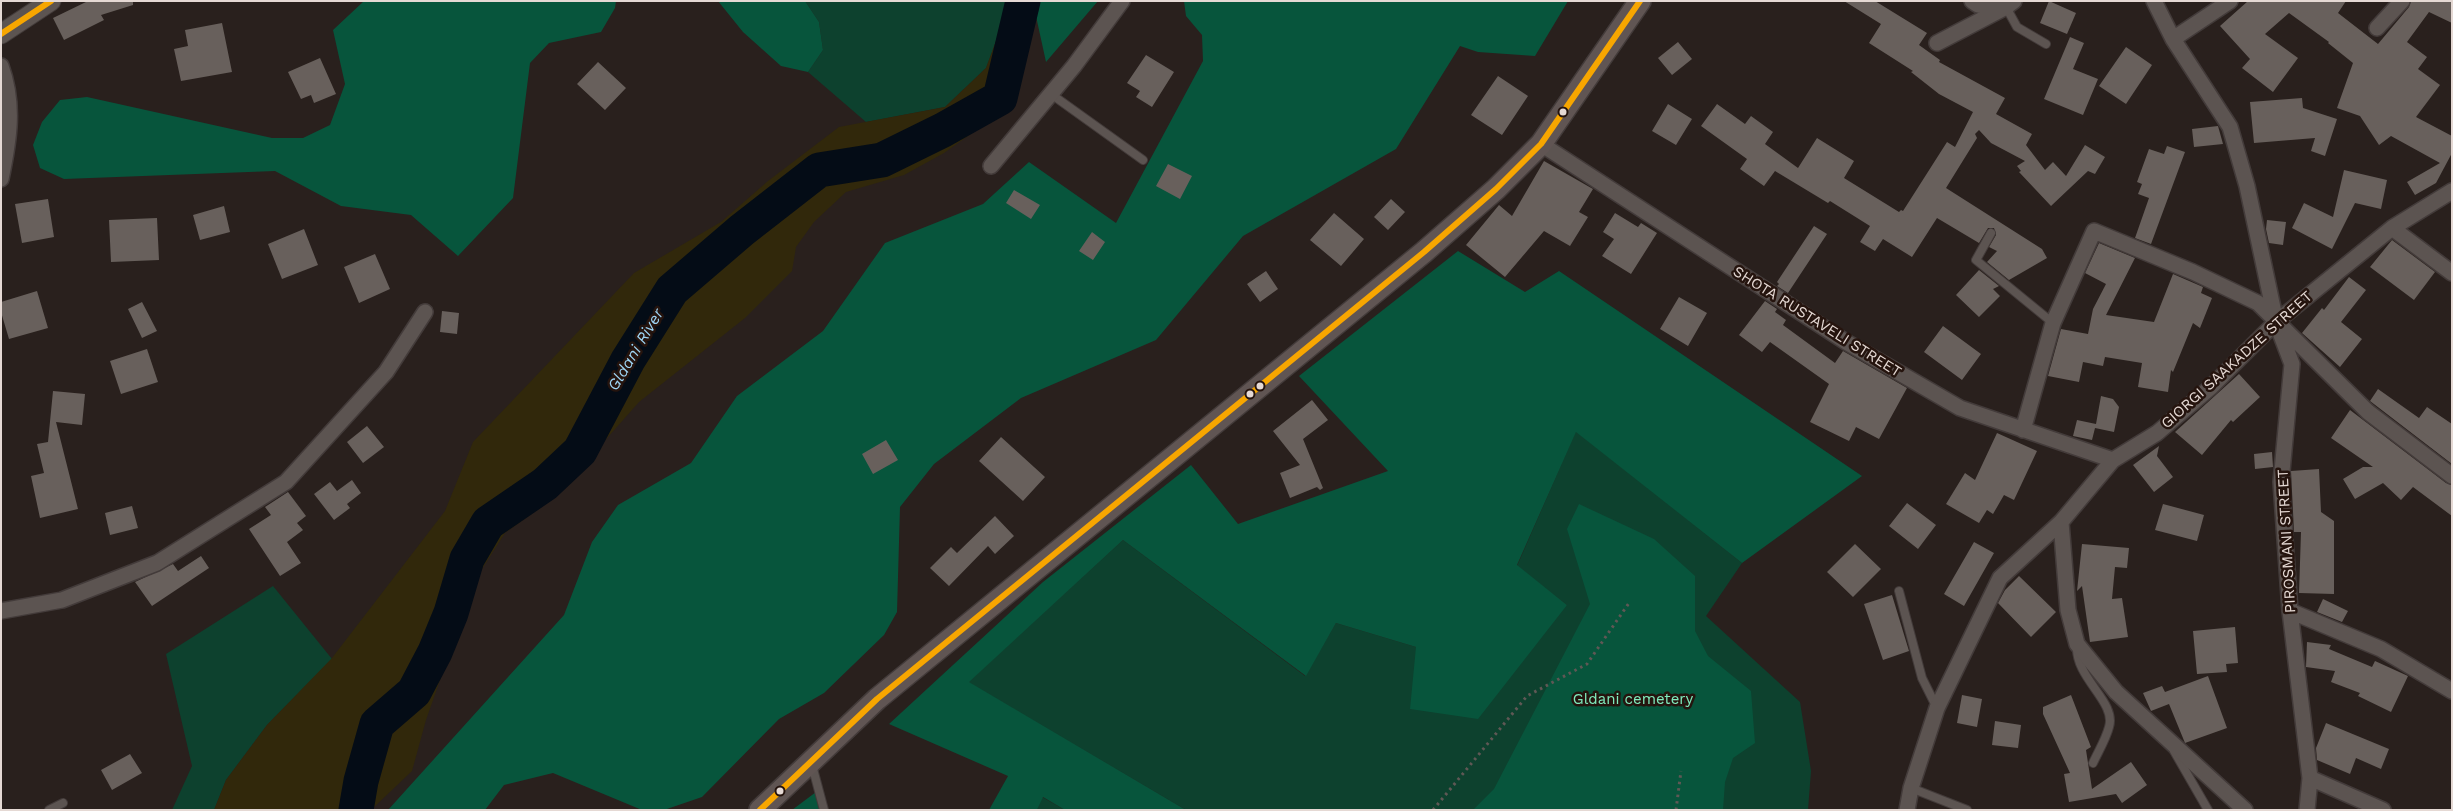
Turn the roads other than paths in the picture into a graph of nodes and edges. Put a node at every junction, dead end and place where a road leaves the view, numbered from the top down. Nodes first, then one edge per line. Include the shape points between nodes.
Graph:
1 (51, 1) edge
2 (1122, 1) edge
3 (1640, 1) edge
4 (1972, 1) edge
5 (2154, 1) edge
6 (2230, 1) edge
7 (2402, 1) edge
8 (2010, 4) edge
9 (2377, 28) dead end
10 (1, 34) edge
11 (2173, 39) junction
12 (1937, 43) dead end
13 (2046, 44) dead end
14 (1, 66) edge
15 (1050, 94) junction
16 (1541, 144) junction
17 (1143, 160) dead end
18 (991, 166) dead end
19 (1, 179) edge
20 (2452, 192) edge
21 (2392, 228) junction
22 (1991, 233) dead end
23 (2452, 273) edge
24 (425, 312) dead end
25 (2276, 322) junction
26 (2053, 323) junction
27 (2023, 430) junction
28 (2113, 460) junction
29 (2452, 476) edge
30 (2061, 522) junction
31 (1899, 592) dead end
32 (1, 611) edge
33 (2290, 611) junction
34 (2077, 644) junction
35 (2452, 691) edge
36 (1937, 708) junction
37 (2169, 743) junction
38 (811, 761) junction
39 (2093, 763) dead end
40 (2310, 778) junction
41 (1911, 788) junction
42 (63, 803) dead end
43 (50, 810) edge
44 (760, 810) edge
45 (824, 810) edge
46 (1907, 810) edge
47 (1967, 810) edge
48 (2208, 810) edge
49 (2245, 810) edge
50 (2307, 810) edge
51 (2384, 810) edge

1 - 10 street
2 - 15 street
3 - 16 main road
4 - 8 street via 1978,5
5 - 11 street, PIROSMANI STREET
6 - 11 street
7 - 9 street
8 - 12 street
8 - 13 lane via 2017,27
11 - 25 street, PIROSMANI STREET via 2230,127 2247,186
14 - 19 street via 10,114
15 - 17 lane
15 - 18 street
16 - 27 street, SHOTA RUSTAVELI STREET via 1846,342 1960,408
16 - 38 main road via 1496,189 1424,252 877,699
20 - 21 street, GIORGI SAAKADZE STREET
21 - 23 street
21 - 25 street, GIORGI SAAKADZE STREET
22 - 26 lane via 1976,260
24 - 32 street via 386,372 286,482 157,563 62,600
25 - 26 street via 2258,303 2094,231
25 - 28 street, GIORGI SAAKADZE STREET via 2204,393 2157,432
25 - 29 street via 2368,412
25 - 33 street, PIROSMANI STREET via 2292,364 2281,482
26 - 27 street
27 - 28 street, SHOTA RUSTAVELI STREET
28 - 30 street, GIORGI SAAKADZE STREET
30 - 34 street via 2068,610
30 - 36 street, GIORGI SAAKADZE STREET via 2000,578
31 - 36 lane via 1922,678
33 - 35 street via 2381,649
33 - 40 street, PIROSMANI STREET
34 - 37 street via 2116,692
34 - 39 lane via 2076,657 2084,676 2109,712 2110,726
36 - 41 street, GIORGI SAAKADZE STREET
37 - 48 lane
37 - 49 street
38 - 44 main road
38 - 45 lane
40 - 50 street, PIROSMANI STREET
40 - 51 street
41 - 46 street, GIORGI SAAKADZE STREET
41 - 47 lane
42 - 43 lane

